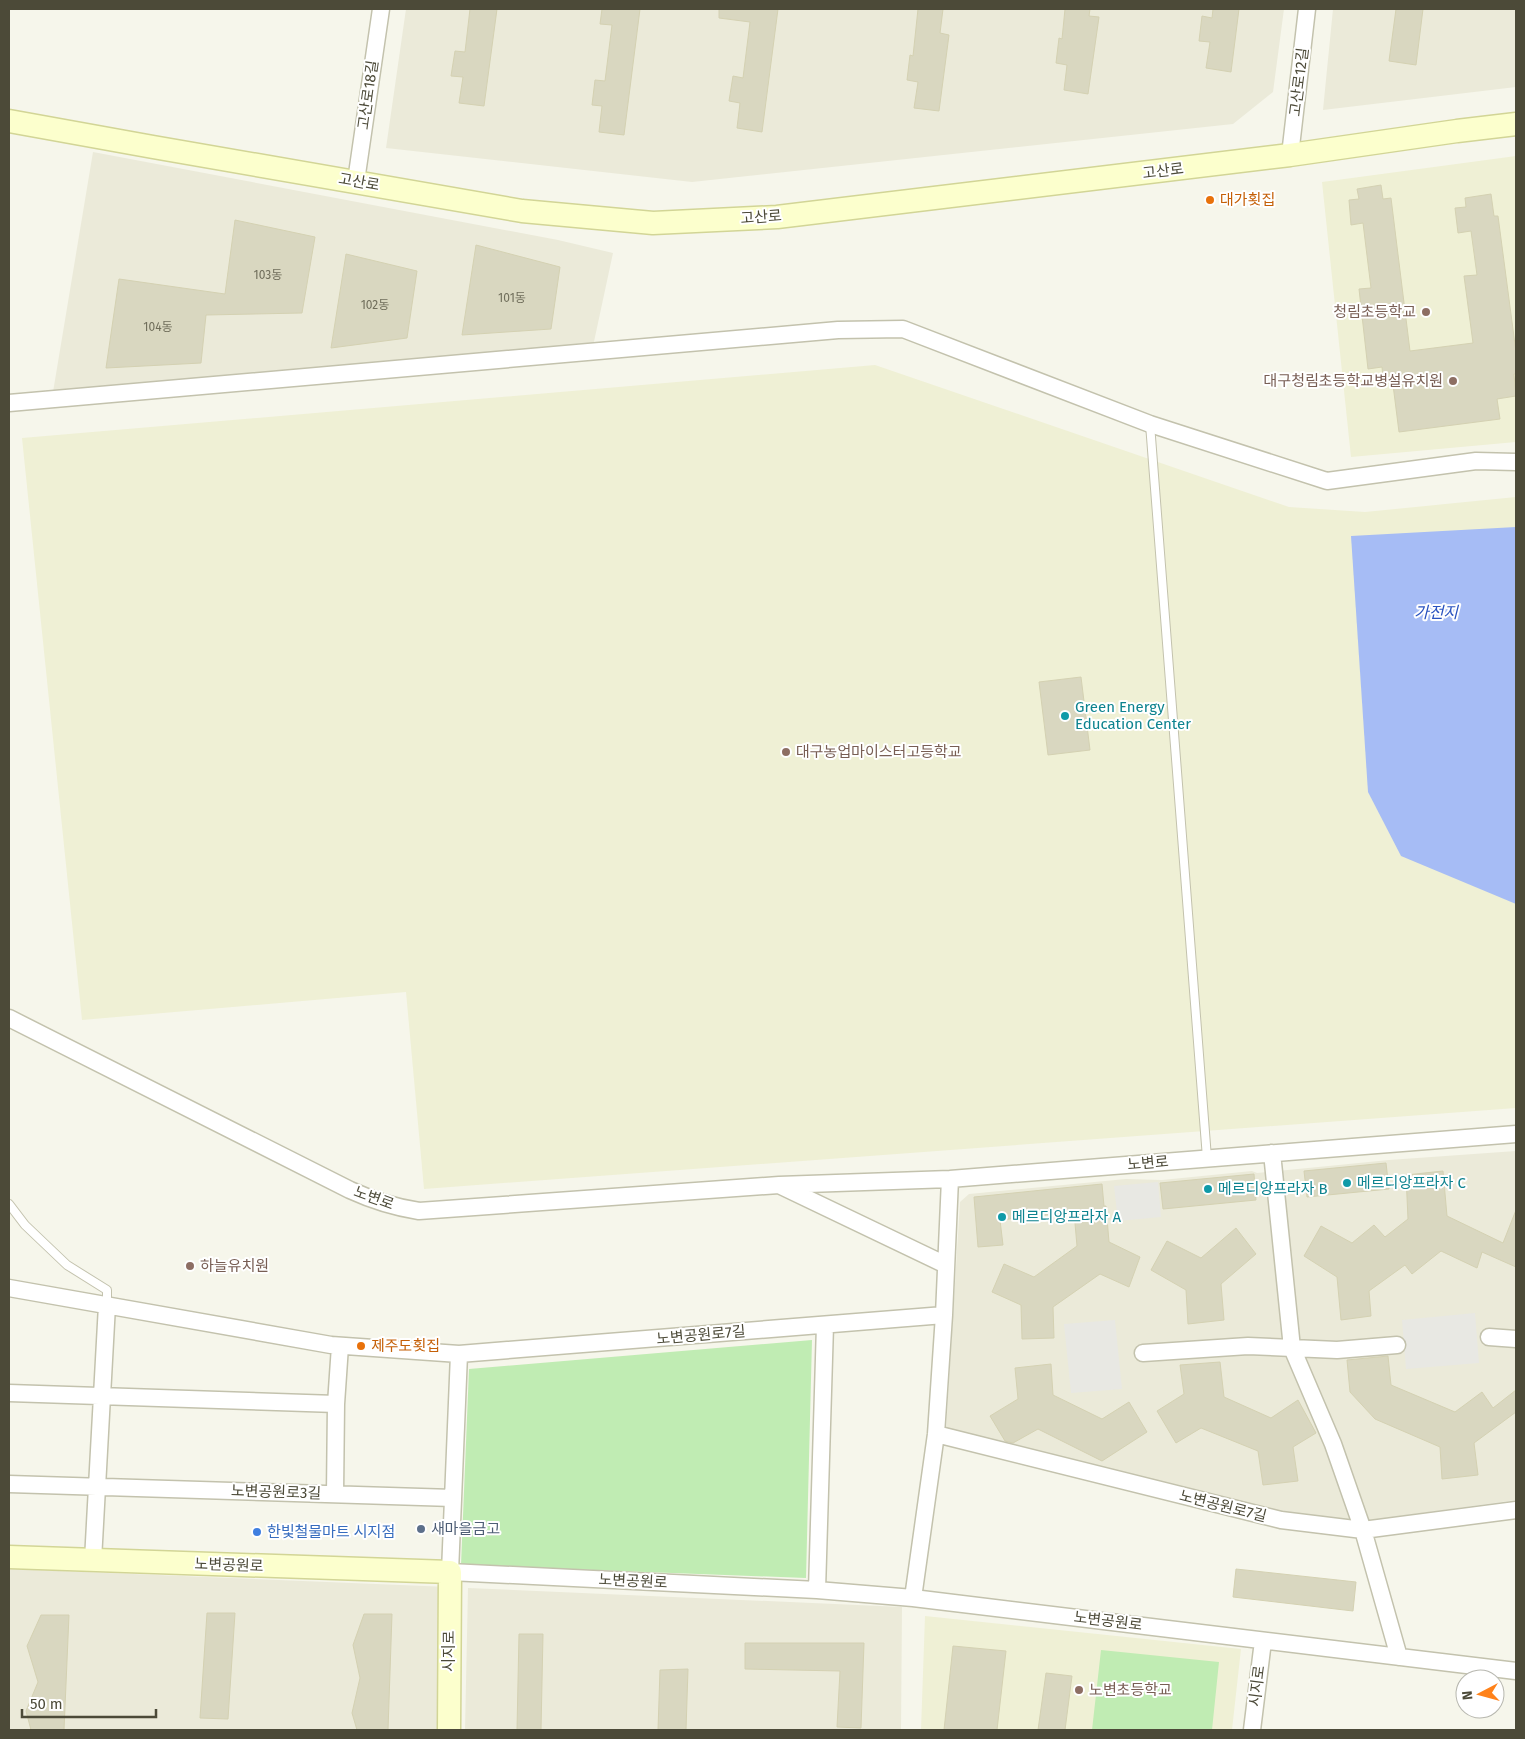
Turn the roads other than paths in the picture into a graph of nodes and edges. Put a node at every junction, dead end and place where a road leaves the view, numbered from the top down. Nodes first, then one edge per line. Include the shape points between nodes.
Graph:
1 (380, 9) edge
2 (1307, 9) edge
3 (9, 121) edge
4 (1516, 124) edge
5 (1290, 156) junction
6 (356, 181) junction
7 (9, 403) edge
8 (1150, 424) junction
9 (1516, 462) edge
10 (9, 1018) edge
11 (1516, 1134) edge
12 (1272, 1153) junction
13 (1207, 1158) junction
14 (950, 1179) junction
15 (779, 1185) junction
16 (9, 1204) edge
17 (946, 1265) junction
18 (9, 1288) edge
19 (107, 1306) junction
20 (944, 1315) junction
21 (825, 1325) junction
22 (1489, 1336) dead end
23 (1516, 1339) edge
24 (1397, 1345) dead end
25 (340, 1346) junction
26 (1292, 1348) junction
27 (1143, 1353) dead end
28 (459, 1354) junction
29 (9, 1393) edge
30 (102, 1396) junction
31 (336, 1404) junction
32 (936, 1434) junction
33 (9, 1484) edge
34 (98, 1487) junction
35 (336, 1494) junction
36 (454, 1498) junction
37 (1516, 1510) edge
38 (1363, 1530) junction
39 (9, 1558) edge
40 (93, 1560) junction
41 (450, 1572) junction
42 (817, 1590) junction
43 (913, 1598) junction
44 (1263, 1641) junction
45 (1399, 1657) junction
46 (1516, 1671) edge
47 (449, 1730) edge
48 (1252, 1730) edge

1 - 6 street, 고산로18길
2 - 5 street, 고산로12길
3 - 6 main road, 고산로
4 - 5 main road, 고산로
5 - 6 main road, 고산로 via 777,217 652,223 522,210
7 - 8 street via 838,330 903,330
8 - 9 street via 1327,481 1476,461
8 - 13 lane
10 - 15 street, 노변로 via 350,1190 393,1207 420,1211
11 - 12 street, 노변로
12 - 13 street, 노변로
12 - 26 street
13 - 14 street, 노변로
14 - 15 street, 노변로
14 - 17 street
15 - 17 street, 노변로
16 - 19 lane via 25,1225 67,1265 107,1290
17 - 20 street
18 - 19 street
19 - 25 street
19 - 30 street
20 - 21 street, 노변공원로7길
20 - 32 street
21 - 28 street, 노변공원로7길
21 - 42 street
22 - 23 street
24 - 26 street via 1337,1350
25 - 28 street
25 - 31 street
26 - 27 street via 1248,1346
26 - 38 street via 1333,1444
28 - 36 street
29 - 30 street
30 - 31 street
30 - 34 street
31 - 35 street
32 - 38 street, 노변공원로7길 via 1281,1520
32 - 43 street
33 - 34 street, 노변공원로3길
34 - 35 street, 노변공원로3길
34 - 40 street
35 - 36 street, 노변공원로3길
36 - 41 street
37 - 38 street, 노변공원로7길
38 - 45 street
39 - 40 main road, 노변공원로
40 - 41 main road, 노변공원로
41 - 42 street, 노변공원로
41 - 47 main road, 시지로
42 - 43 street, 노변공원로
43 - 44 street, 노변공원로
44 - 45 street, 노변공원로
44 - 48 street, 시지로
45 - 46 street, 노변공원로

